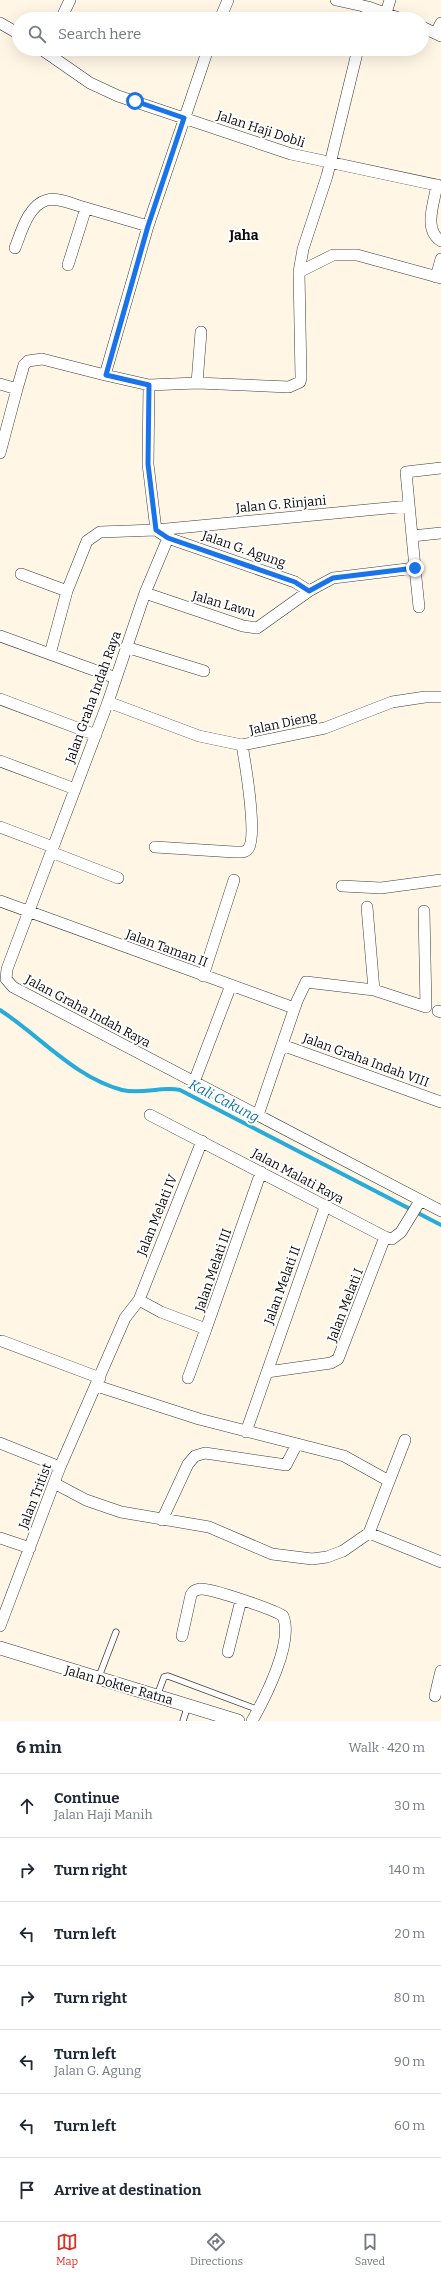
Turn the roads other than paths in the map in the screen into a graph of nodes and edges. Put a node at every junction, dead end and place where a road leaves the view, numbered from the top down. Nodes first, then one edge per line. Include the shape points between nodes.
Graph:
1 (70, 0) edge
2 (228, 0) edge
3 (336, 0) edge
4 (390, 0) edge
5 (368, 8) junction
6 (64, 12) edge
7 (223, 12) edge
8 (367, 12) edge
9 (382, 12) edge
10 (386, 12) edge
11 (0, 23) edge
12 (441, 23) edge
13 (12, 30) edge
14 (429, 30) edge
15 (438, 35) edge
16 (52, 56) edge
17 (206, 56) edge
18 (356, 56) edge
19 (184, 118) junction
20 (330, 164) junction
21 (439, 186) edge
22 (86, 208) junction
23 (148, 226) junction
24 (441, 241) edge
25 (16, 248) dead end
26 (441, 259) edge
27 (68, 265) dead end
28 (299, 272) junction
29 (438, 278) edge
30 (201, 332) dead end
31 (106, 375) junction
32 (197, 383) junction
33 (0, 384) edge
34 (149, 385) junction
35 (17, 390) junction
36 (0, 453) edge
37 (441, 468) edge
38 (409, 506) junction
39 (156, 530) junction
40 (441, 533) edge
41 (412, 536) junction
42 (168, 538) junction
43 (415, 568) junction
44 (21, 574) dead end
45 (66, 591) junction
46 (309, 591) junction
47 (145, 593) junction
48 (419, 607) dead end
49 (0, 636) edge
50 (126, 647) junction
51 (50, 654) junction
52 (204, 671) dead end
53 (116, 678) junction
54 (441, 697) edge
55 (0, 699) edge
56 (108, 702) junction
57 (96, 735) junction
58 (242, 745) junction
59 (0, 761) edge
60 (75, 789) junction
61 (0, 827) edge
62 (155, 847) dead end
63 (52, 849) junction
64 (118, 878) dead end
65 (234, 880) dead end
66 (441, 880) edge
67 (342, 886) dead end
68 (0, 901) edge
69 (367, 907) dead end
70 (424, 911) dead end
71 (30, 912) junction
72 (203, 976) junction
73 (231, 985) junction
74 (374, 990) junction
75 (294, 1008) junction
76 (282, 1045) junction
77 (194, 1082) junction
78 (441, 1102) edge
79 (150, 1115) dead end
80 (258, 1115) junction
81 (202, 1140) junction
82 (261, 1172) junction
83 (417, 1205) junction
84 (325, 1207) junction
85 (441, 1211) edge
86 (386, 1237) junction
87 (139, 1300) junction
88 (206, 1329) junction
89 (2, 1341) dead end
90 (267, 1372) junction
91 (188, 1378) dead end
92 (99, 1382) junction
93 (246, 1432) junction
94 (405, 1440) dead end
95 (0, 1443) edge
96 (297, 1444) junction
97 (60, 1467) junction
98 (389, 1481) junction
99 (54, 1483) junction
100 (162, 1520) junction
101 (369, 1533) junction
102 (0, 1538) edge
103 (30, 1548) junction
104 (441, 1562) edge
105 (241, 1600) junction
106 (0, 1626) edge
107 (116, 1632) dead end
108 (182, 1636) dead end
109 (0, 1648) edge
110 (228, 1652) dead end
111 (441, 1671) edge
112 (98, 1679) junction
113 (157, 1696) junction
114 (435, 1696) dead end
115 (188, 1705) junction
116 (259, 1710) junction
117 (183, 1721) edge
118 (238, 1721) edge
119 (252, 1721) edge

1 - 6 street
2 - 7 street
3 - 5 street
4 - 10 street
5 - 8 street
5 - 9 street
11 - 13 street
12 - 15 street
14 - 15 street
16 - 19 street, Jalan Haji Dobli via 76,75 100,89
17 - 19 street
18 - 20 street
19 - 20 street, Jalan Haji Dobli via 280,151
19 - 23 street
20 - 21 street, Jalan Haji Dobli
20 - 28 street via 303,249
21 - 24 street via 430,228
22 - 23 street
22 - 25 street via 47,200 29,215
22 - 27 street
23 - 31 street
26 - 29 street
28 - 29 street via 333,256 357,255
28 - 32 street via 300,382 289,387
30 - 32 street
31 - 34 street
31 - 35 street via 35,359 24,365
32 - 34 street
33 - 35 street
34 - 39 street via 148,464
35 - 36 street
37 - 38 street via 406,472
38 - 39 street, Jalan G. Rinjani
38 - 41 street
39 - 42 street
39 - 45 street, Jalan G. Rinjani via 100,532 87,541
40 - 41 street
41 - 43 street
42 - 46 street, Jalan G. Agung via 295,582
42 - 47 street, Jalan Graha Indah Raya
43 - 46 street via 333,578
43 - 48 street
44 - 45 street
45 - 51 street, Jalan G. Rinjani
46 - 47 street, Jalan Lawu via 257,628 243,626
47 - 50 street, Jalan Graha Indah Raya
49 - 51 street
50 - 52 street
50 - 53 street, Jalan Graha Indah Raya
51 - 53 street
53 - 56 street, Jalan Graha Indah Raya
54 - 58 street, Jalan Dieng via 392,702 325,728
55 - 57 street
56 - 57 street, Jalan Graha Indah Raya
56 - 58 street, Jalan Dieng via 199,736
57 - 60 street, Jalan Graha Indah Raya
58 - 62 street via 251,805 251,843 248,849 234,852
59 - 60 street
60 - 63 street, Jalan Graha Indah Raya
61 - 63 street
63 - 64 street
63 - 71 street, Jalan Graha Indah Raya
65 - 72 street
66 - 67 street via 381,888
68 - 71 street, Jalan Taman II
69 - 74 street
70 - 74 street via 426,1007
71 - 72 street, Jalan Taman II
71 - 77 street, Jalan Graha Indah Raya via 7,969 6,978 13,987
72 - 73 street, Jalan Taman II
73 - 75 street, Jalan Taman II
73 - 77 street
74 - 75 street via 306,982
75 - 76 street
76 - 78 street, Jalan Graha Indah VIII
76 - 80 street
77 - 80 street, Jalan Graha Indah Raya
79 - 81 street, Jalan Malati Raya
80 - 83 street, Jalan Graha Indah Raya
81 - 82 street, Jalan Malati Raya
81 - 87 street, Jalan Melati IV
82 - 84 street, Jalan Malati Raya
82 - 88 street, Jalan Melati III
83 - 85 street, Jalan Graha Indah Raya
83 - 86 street via 401,1232 392,1239
84 - 86 street, Jalan Malati Raya
84 - 90 street, Jalan Melati II
86 - 90 street, Jalan Melati I via 338,1359 331,1363
87 - 88 street, Jalan Melati III via 161,1312
87 - 92 street, Jalan Melati IV via 125,1318
88 - 91 street
89 - 92 street
90 - 93 street, Jalan Melati II
92 - 93 street via 199,1419
92 - 97 street, Jalan Tritist
93 - 96 street
94 - 98 street
95 - 97 street
96 - 98 street via 344,1456
96 - 100 street via 286,1465 205,1453 195,1456 188,1464
97 - 99 street, Jalan Tritist
98 - 101 street
99 - 100 street via 86,1500 121,1512
99 - 103 street, Jalan Tritist
100 - 101 street via 209,1527 266,1552 312,1559 327,1558 343,1551
101 - 104 street
102 - 103 street
103 - 106 street, Jalan Tritist
105 - 108 street via 206,1589 194,1591
105 - 110 street
105 - 116 street via 279,1613 286,1621 282,1652
107 - 112 lane
109 - 112 street, Jalan Dokter Ratna
111 - 114 street
112 - 113 street, Jalan Dokter Ratna
113 - 115 street, Jalan Dokter Ratna
113 - 116 lane via 164,1677 168,1676
115 - 117 lane
115 - 118 street, Jalan Dokter Ratna
116 - 119 street

